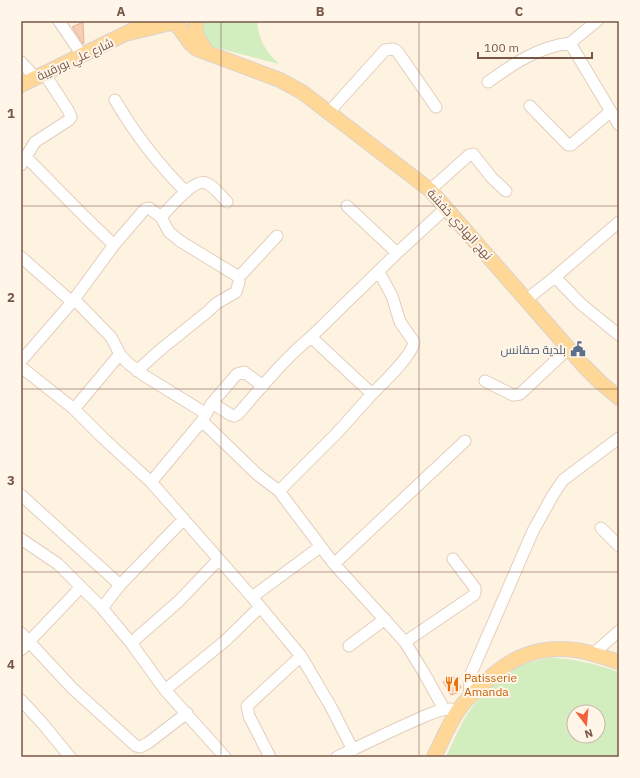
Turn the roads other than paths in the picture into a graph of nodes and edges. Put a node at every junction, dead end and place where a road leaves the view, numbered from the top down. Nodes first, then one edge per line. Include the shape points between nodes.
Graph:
1 (59, 21) edge
2 (149, 21) edge
3 (179, 21) edge
4 (195, 21) edge
5 (597, 21) edge
6 (129, 33) junction
7 (570, 43) junction
8 (208, 54) junction
9 (82, 55) junction
10 (21, 62) edge
11 (40, 75) junction
12 (488, 82) dead end
13 (21, 85) edge
14 (115, 100) dead end
15 (530, 106) dead end
16 (436, 107) dead end
17 (330, 112) junction
18 (610, 112) junction
19 (619, 125) edge
20 (24, 161) edge
21 (430, 190) junction
22 (506, 191) dead end
23 (186, 192) junction
24 (227, 202) dead end
25 (347, 206) dead end
26 (446, 208) junction
27 (161, 217) junction
28 (619, 222) edge
29 (277, 236) dead end
30 (114, 245) junction
31 (397, 253) junction
32 (21, 257) edge
33 (379, 272) junction
34 (239, 277) junction
35 (556, 277) junction
36 (527, 299) junction
37 (73, 300) junction
38 (619, 335) edge
39 (311, 338) junction
40 (569, 348) junction
41 (120, 354) junction
42 (21, 361) edge
43 (21, 367) edge
44 (137, 371) junction
45 (485, 381) dead end
46 (263, 386) junction
47 (372, 394) junction
48 (619, 398) edge
49 (212, 403) junction
50 (74, 409) junction
51 (204, 417) junction
52 (619, 438) edge
53 (465, 440) dead end
54 (152, 482) junction
55 (278, 491) junction
56 (21, 495) edge
57 (184, 519) junction
58 (601, 528) dead end
59 (21, 539) edge
60 (619, 546) edge
61 (320, 547) junction
62 (218, 559) junction
63 (453, 559) dead end
64 (334, 564) junction
65 (120, 585) junction
66 (80, 587) junction
67 (252, 597) junction
68 (260, 607) junction
69 (102, 608) junction
70 (384, 619) junction
71 (619, 631) edge
72 (23, 641) edge
73 (405, 642) junction
74 (131, 643) junction
75 (349, 646) dead end
76 (593, 654) junction
77 (301, 656) junction
78 (619, 662) edge
79 (165, 690) junction
80 (469, 698) junction
81 (21, 700) edge
82 (444, 709) junction
83 (460, 709) junction
84 (186, 713) junction
85 (353, 750) junction
86 (70, 757) edge
87 (225, 757) edge
88 (270, 757) edge
89 (338, 757) edge
90 (434, 757) edge

1 - 9 street
2 - 6 main road, شارع علي بورقيبة
3 - 6 main road, شارع علي بورقيبة
3 - 8 main road, نهج الهادي خفشة via 191,44
4 - 8 main road via 197,37
5 - 7 street
6 - 9 main road, شارع علي بورقيبة
7 - 12 street via 536,52
7 - 18 street
8 - 17 main road, نهج الهادي خفشة via 280,80
9 - 11 main road, شارع علي بورقيبة
10 - 11 street
11 - 13 main road, شارع علي بورقيبة
11 - 20 street via 68,110 71,118 35,142
14 - 23 street via 150,152
15 - 18 street via 568,145 572,145
16 - 17 street via 396,51 389,48
17 - 21 main road, نهج الهادي خفشة
18 - 19 street
20 - 30 street
21 - 22 street via 473,154
21 - 26 main road, نهج الهادي خفشة
23 - 24 street via 198,183 207,183
23 - 27 street
25 - 31 street
26 - 31 street
26 - 36 main road, نهج الهادي خفشة
27 - 30 street via 149,208 145,209
27 - 34 street via 169,232 180,241
28 - 35 street
29 - 34 street
30 - 37 street
31 - 33 street
32 - 37 street
33 - 39 street
33 - 47 street via 392,296 400,322 414,342 414,346
34 - 44 street via 236,292 217,303
35 - 36 street
35 - 38 street via 581,304
36 - 40 main road, نهج الهادي خفشة
37 - 41 street via 111,337
37 - 42 street
39 - 46 street via 296,349
39 - 47 street
40 - 45 street via 520,394 513,395
40 - 48 main road, نهج الهادي خفشة via 600,382
41 - 44 street
41 - 50 street
43 - 50 street
44 - 51 street
46 - 49 street via 234,416
46 - 49 street via 244,372 240,372
47 - 55 street
49 - 51 street
50 - 54 street
51 - 54 street
51 - 55 street via 258,475
52 - 80 street via 563,480 553,495 533,531 470,676
53 - 64 street
54 - 57 street
55 - 61 street
56 - 65 street
57 - 62 street
57 - 65 street
58 - 60 street
59 - 66 street via 58,564
61 - 64 street
61 - 67 street
62 - 67 street
62 - 74 street via 179,600
63 - 73 street via 474,588 474,595
64 - 70 street
65 - 69 street
66 - 69 street
66 - 72 street
67 - 68 street
68 - 77 street
68 - 79 street via 225,641
69 - 74 street
70 - 73 street
70 - 75 street
71 - 76 street
72 - 84 street via 136,746 148,743
73 - 82 street
74 - 79 street
76 - 78 main road
76 - 80 main road via 563,649 521,656 500,668
77 - 85 street
77 - 88 street via 247,706 249,716
79 - 84 street
80 - 83 main road
81 - 86 street
82 - 83 street
82 - 85 street
83 - 90 main road
84 - 87 street
85 - 89 street

